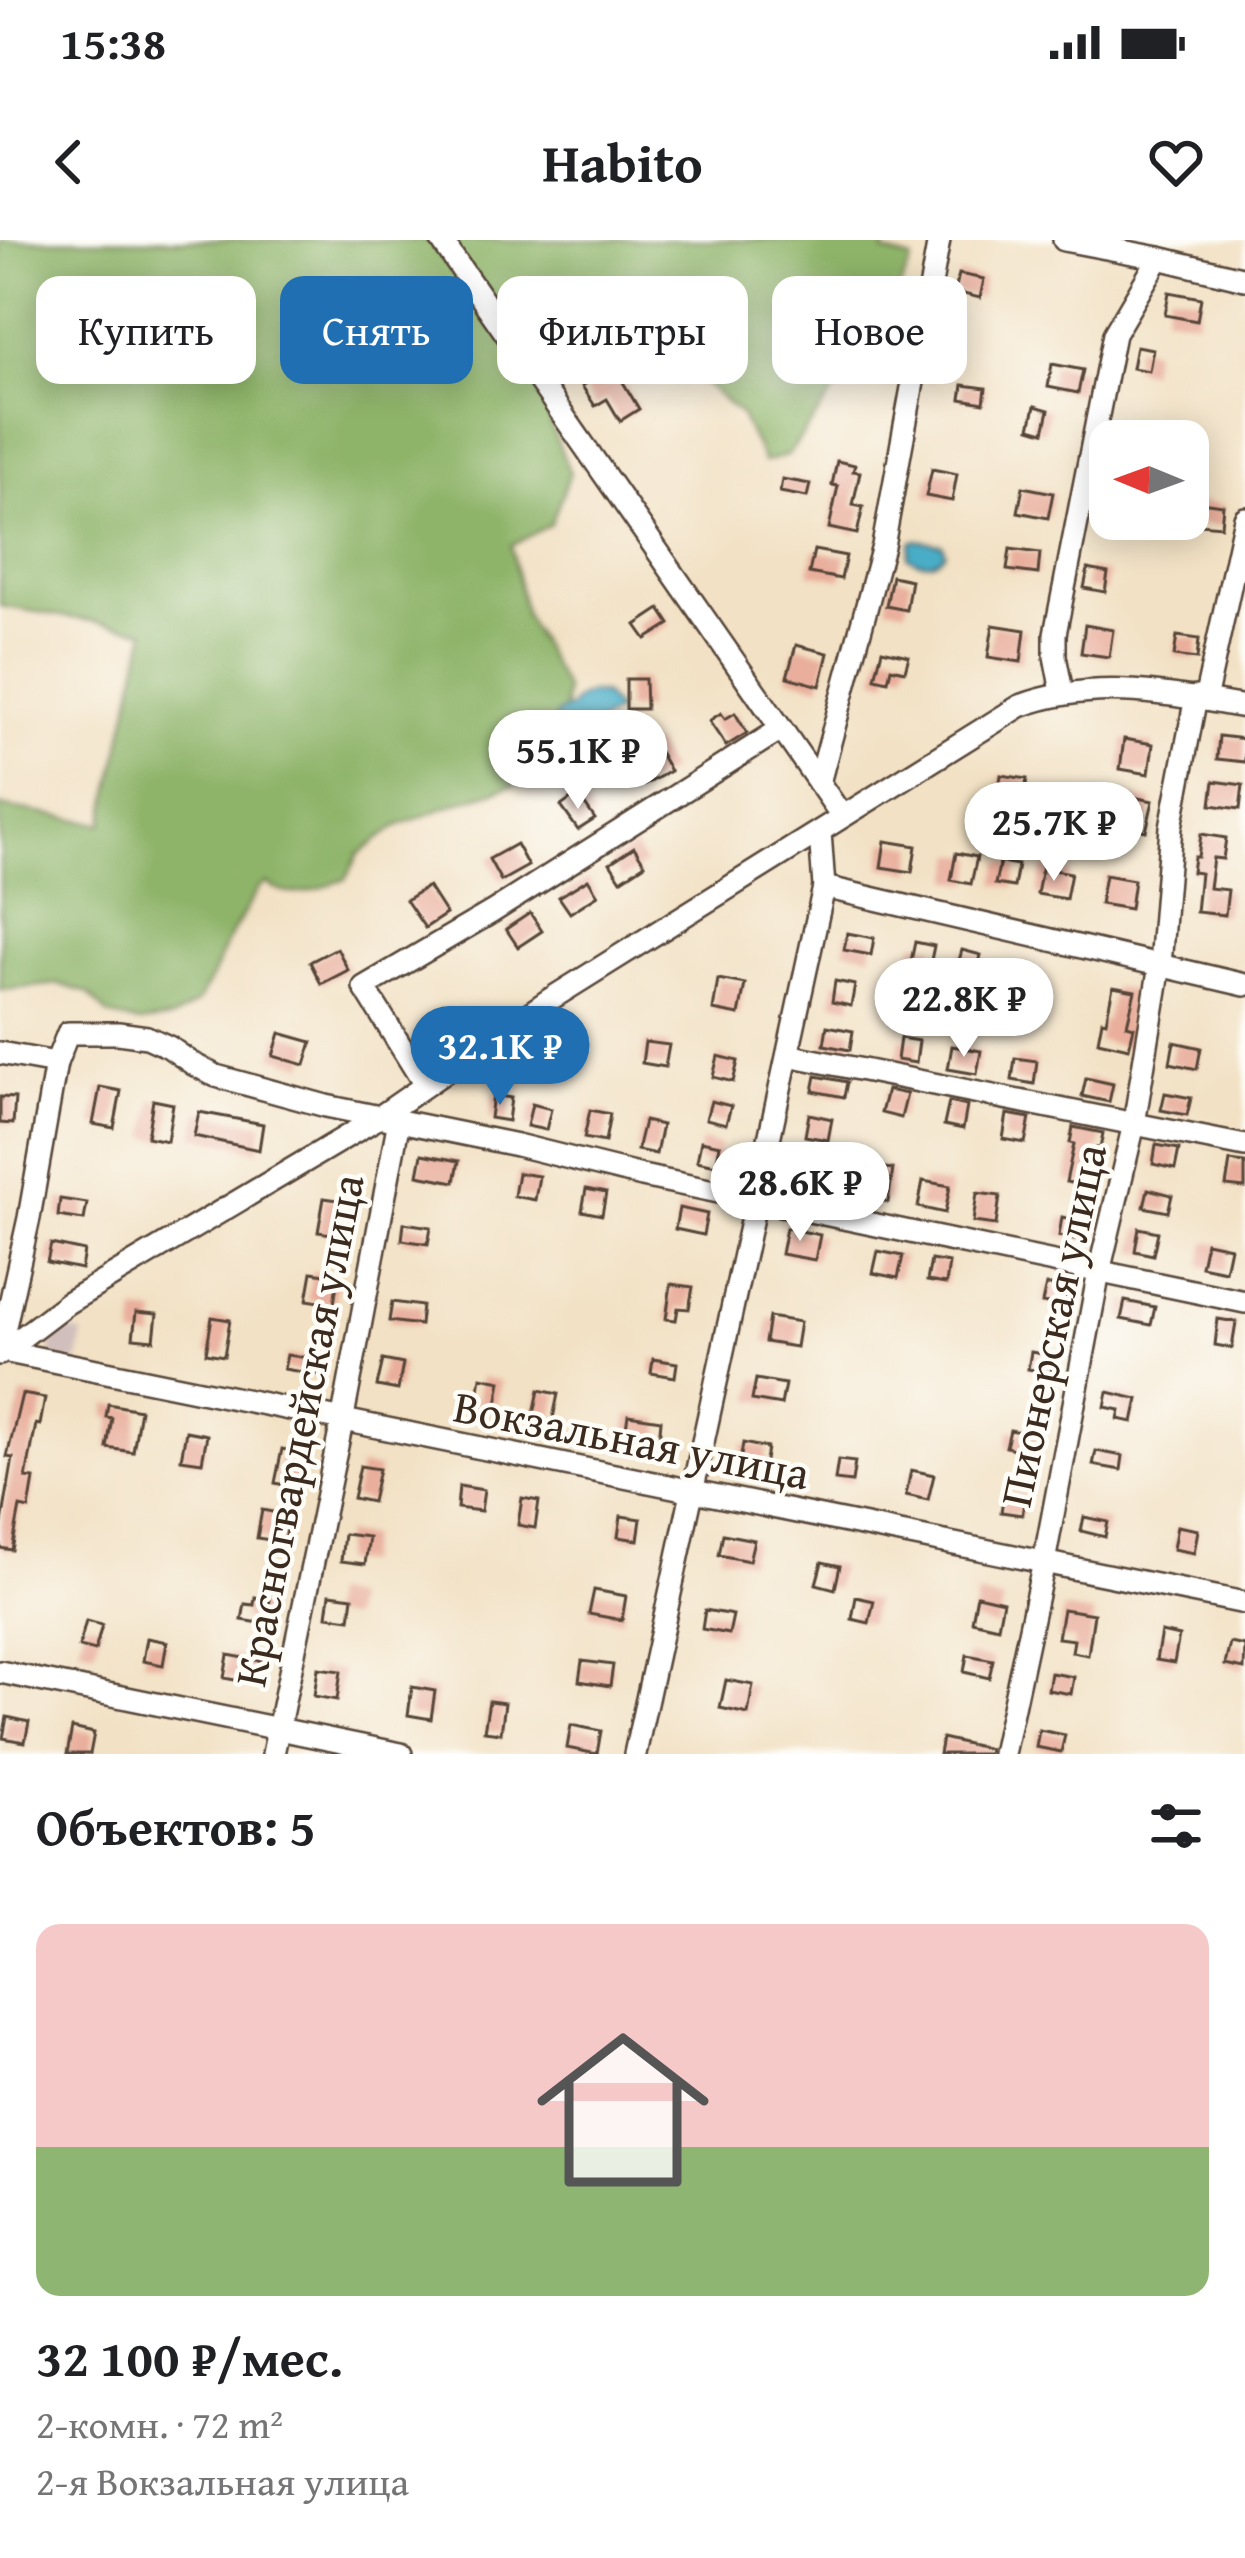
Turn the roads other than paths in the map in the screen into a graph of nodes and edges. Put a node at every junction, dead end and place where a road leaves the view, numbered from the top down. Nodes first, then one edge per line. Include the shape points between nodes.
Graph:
1 (441, 240) edge
2 (939, 240) edge
3 (1064, 240) edge
4 (1159, 258) junction
5 (1245, 279) edge
6 (1245, 518) edge
7 (1062, 692) junction
8 (1200, 698) junction
9 (1245, 706) edge
10 (781, 729) junction
11 (819, 783) junction
12 (842, 816) junction
13 (820, 832) junction
14 (824, 886) junction
15 (1160, 965) junction
16 (1245, 985) edge
17 (0, 1053) edge
18 (788, 1055) junction
19 (56, 1063) junction
20 (425, 1085) junction
21 (390, 1118) junction
22 (1133, 1124) junction
23 (1245, 1146) edge
24 (755, 1200) junction
25 (1100, 1272) junction
26 (1245, 1302) edge
27 (1, 1352) edge
28 (342, 1421) junction
29 (691, 1490) junction
30 (1044, 1562) junction
31 (1245, 1603) edge
32 (0, 1672) edge
33 (278, 1728) junction
34 (273, 1754) edge
35 (401, 1754) edge
36 (635, 1754) edge
37 (1003, 1754) edge

1 - 10 street
2 - 11 street via 883,546
3 - 4 street
4 - 5 street
4 - 7 street via 1114,334 1055,634
6 - 8 street, Пионерская улица
7 - 8 street
7 - 12 street via 1003,715
8 - 9 street
8 - 15 street, Пионерская улица via 1171,827
10 - 11 street
10 - 20 street via 364,987
11 - 12 street
12 - 13 street
13 - 14 street
13 - 20 street
14 - 15 street
14 - 18 street
15 - 16 street
15 - 22 street, Пионерская улица
17 - 19 street
18 - 22 street
18 - 24 street
19 - 21 street via 68,1034 147,1036 216,1076
19 - 27 street
20 - 21 street
21 - 24 street
21 - 27 street via 67,1303
21 - 28 street, Красногвардейская улица
22 - 23 street
22 - 25 street, Пионерская улица
24 - 25 street
24 - 29 street
25 - 26 street
25 - 30 street, Пионерская улица
27 - 28 street, Вокзальная улица
28 - 29 street, Вокзальная улица
28 - 33 street, Красногвардейская улица
29 - 30 street, Вокзальная улица
29 - 36 street
30 - 31 street, Вокзальная улица
30 - 37 street, Пионерская улица
32 - 33 street
33 - 34 street, Красногвардейская улица
33 - 35 street

